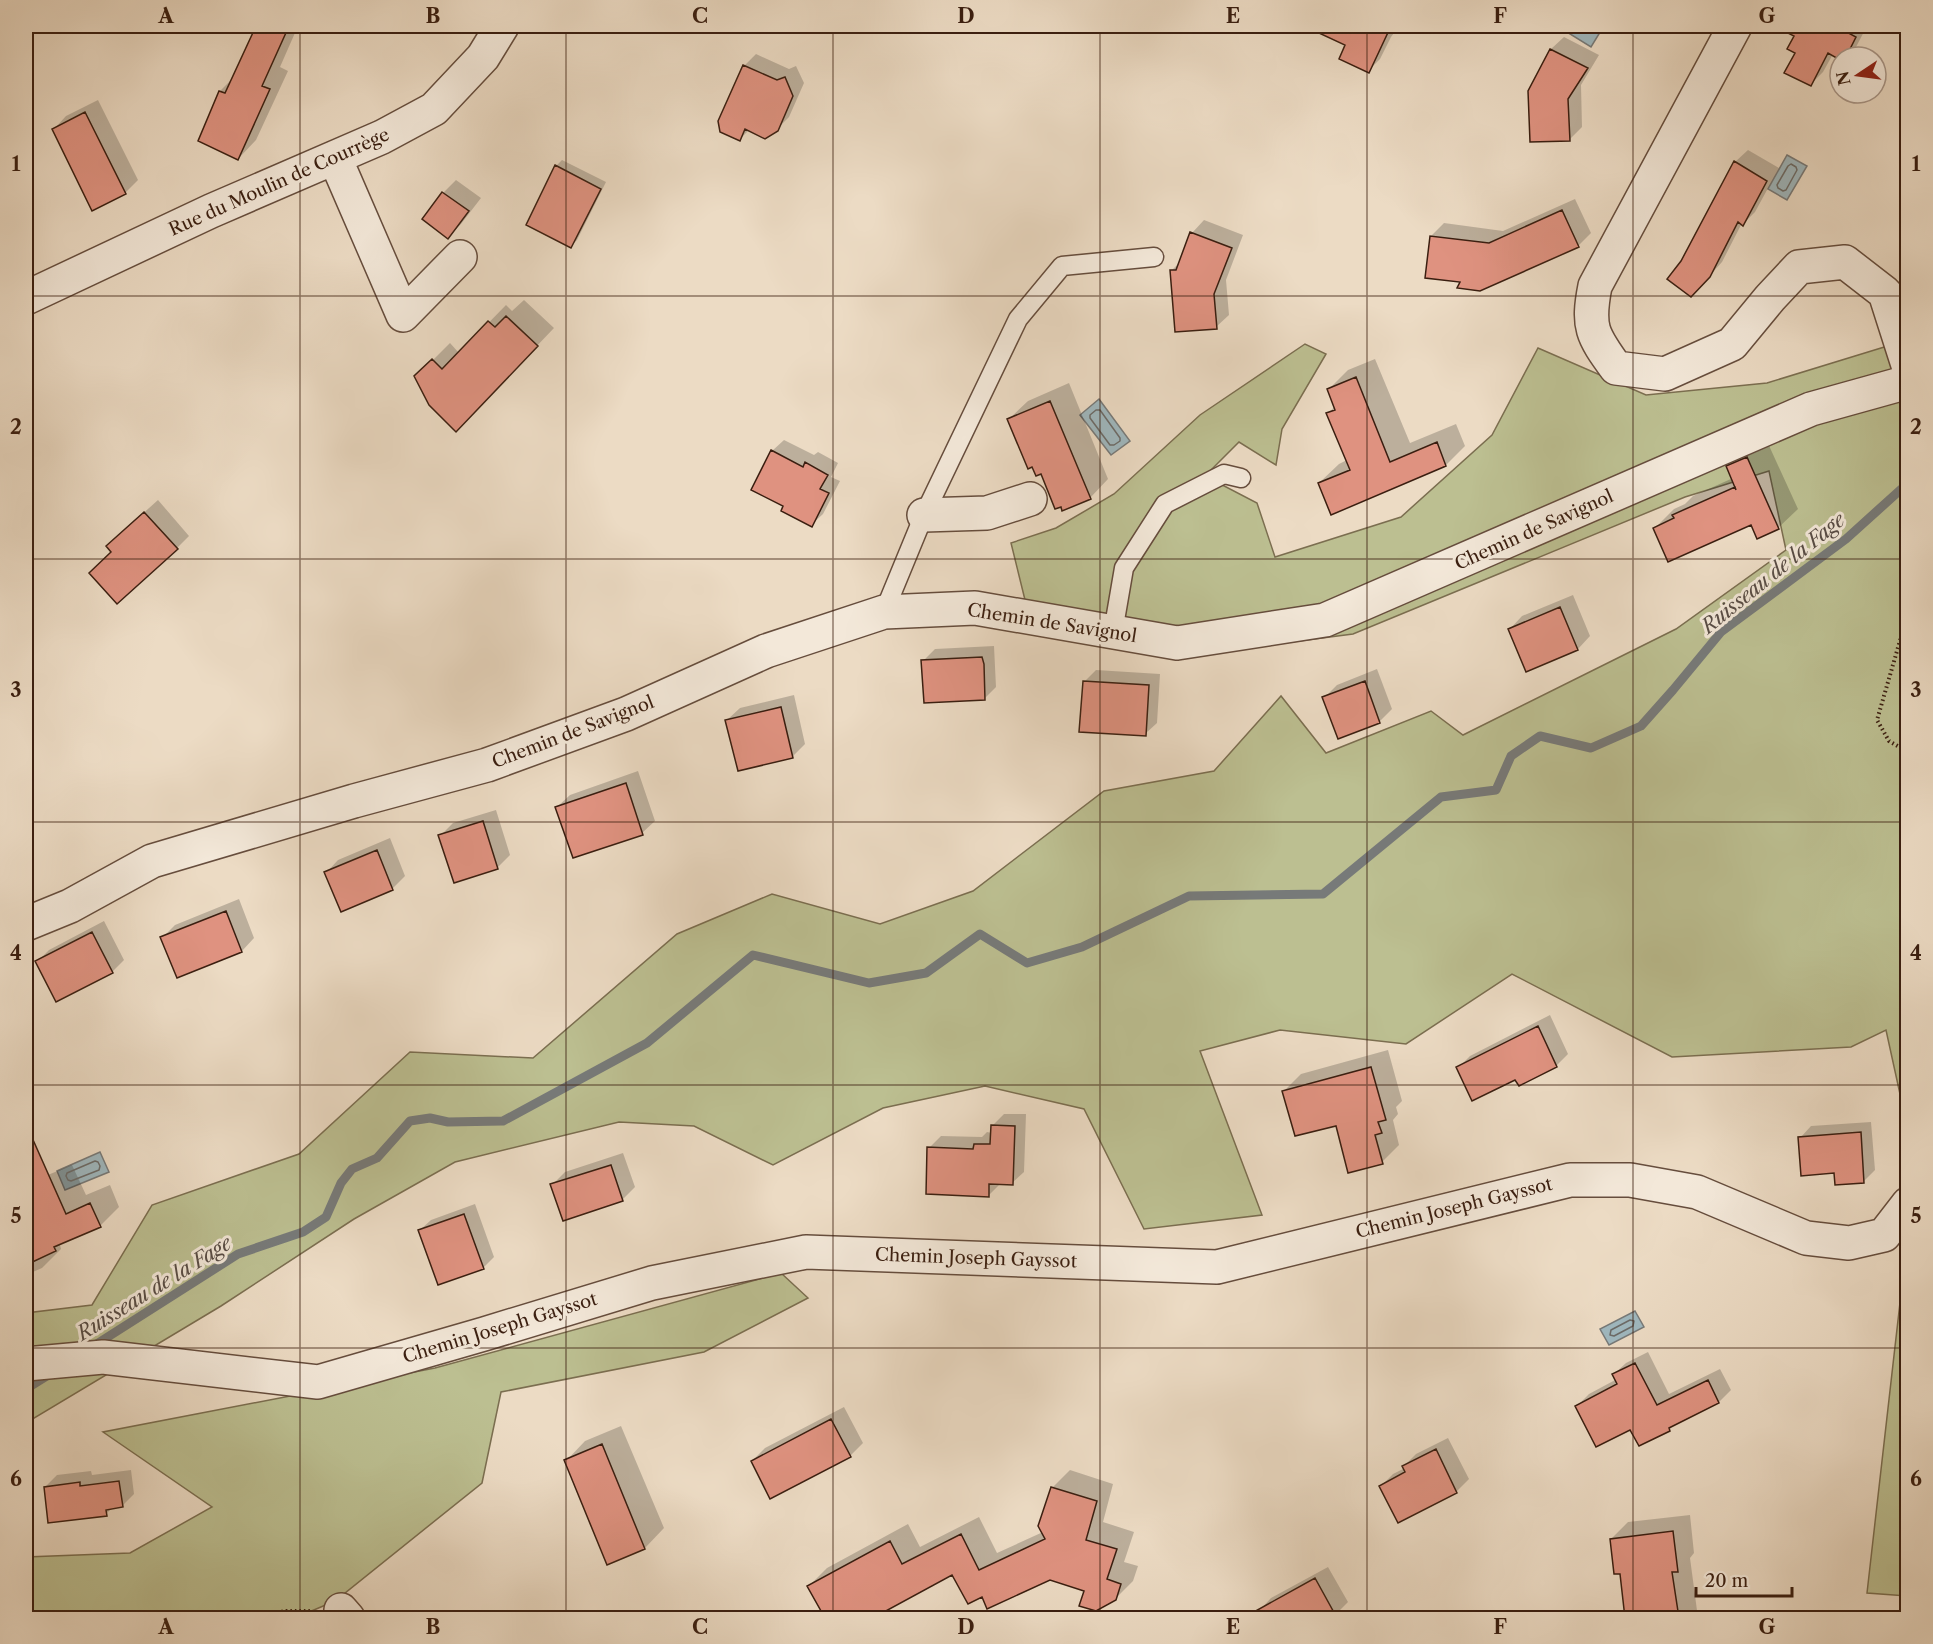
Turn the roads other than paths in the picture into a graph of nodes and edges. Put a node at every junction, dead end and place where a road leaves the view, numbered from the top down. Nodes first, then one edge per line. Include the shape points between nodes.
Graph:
1 (502, 26) edge
2 (1735, 26) edge
3 (335, 158) junction
4 (460, 257) dead end
5 (1154, 257) dead end
6 (26, 298) edge
7 (1908, 365) edge
8 (1908, 382) edge
9 (1241, 478) dead end
10 (1030, 499) dead end
11 (924, 515) junction
12 (884, 612) junction
13 (1113, 632) junction
14 (26, 924) edge
15 (1908, 1204) edge
16 (34, 1363) edge

1 - 3 street, Rue du Moulin de Courrège via 483,57 434,109
2 - 7 street via 1595,286 1590,313 1596,341 1616,368 1665,374 1732,344 1799,267 1845,262 1885,293
3 - 4 street via 403,315
3 - 6 street, Rue du Moulin de Courrège
5 - 11 lane via 1062,266 1018,319
8 - 13 street, Chemin de Savignol via 1811,409 1325,620 1177,643
9 - 13 lane via 1224,474 1165,504 1124,567
10 - 11 street via 987,513
11 - 12 lane
12 - 13 street, Chemin de Savignol via 975,608
12 - 14 street, Chemin de Savignol via 766,651 626,714 487,765 152,861 70,906
15 - 16 street, Chemin Joseph Gayssot via 1884,1235 1850,1243 1806,1238 1697,1192 1630,1180 1570,1179 1217,1267 806,1252 652,1283 318,1382 103,1357

